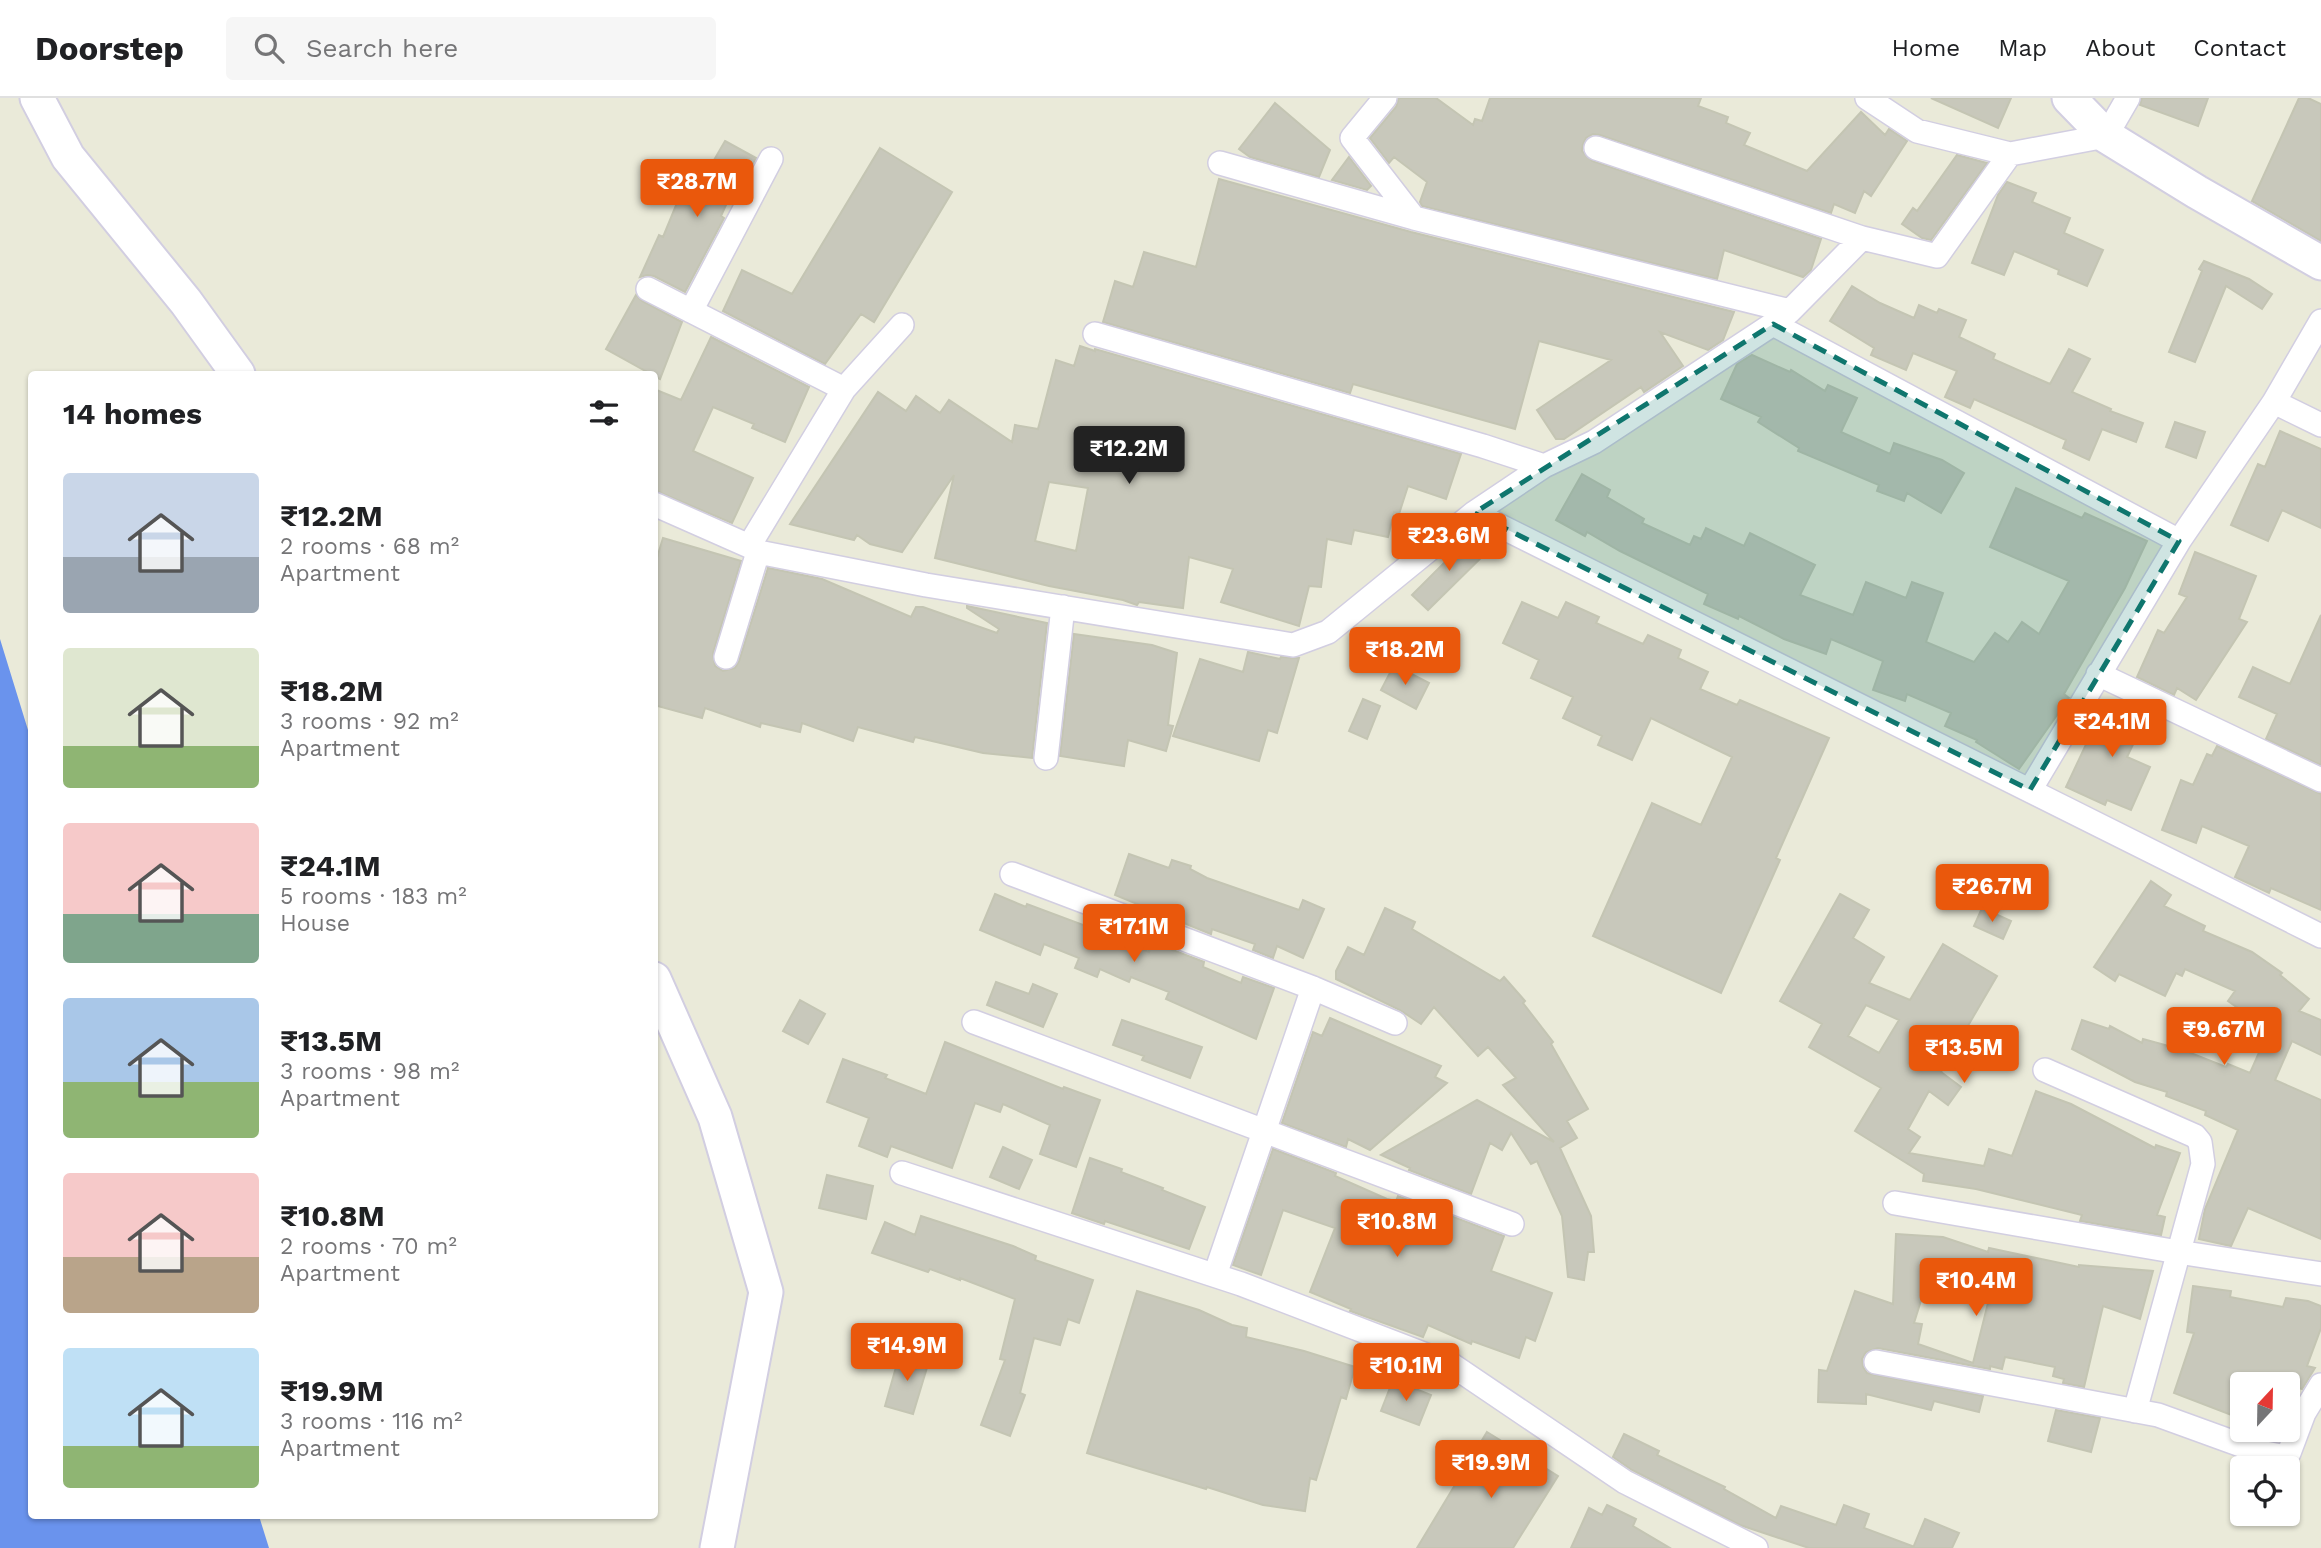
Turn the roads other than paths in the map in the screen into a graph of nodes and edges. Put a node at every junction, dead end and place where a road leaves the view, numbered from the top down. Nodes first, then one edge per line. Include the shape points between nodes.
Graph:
1 (37, 98) edge
2 (1384, 98) edge
3 (1867, 98) edge
4 (2069, 98) edge
5 (2128, 98) edge
6 (2106, 136) junction
7 (1596, 148) dead end
8 (2010, 154) junction
9 (771, 159) dead end
10 (1220, 163) dead end
11 (1414, 218) junction
12 (1862, 238) junction
13 (2321, 263) edge
14 (648, 289) dead end
15 (691, 312) junction
16 (1782, 317) junction
17 (2321, 321) edge
18 (902, 325) dead end
19 (1094, 334) dead end
20 (236, 371) edge
21 (844, 389) junction
22 (2274, 402) junction
23 (2321, 425) edge
24 (1544, 466) junction
25 (658, 506) edge
26 (1474, 513) junction
27 (2179, 541) junction
28 (753, 549) junction
29 (1063, 607) junction
30 (726, 657) dead end
31 (2098, 674) junction
32 (1046, 758) dead end
33 (2321, 780) edge
34 (2030, 790) junction
35 (1012, 874) dead end
36 (2321, 936) edge
37 (658, 988) edge
38 (1313, 988) junction
39 (974, 1022) dead end
40 (1395, 1023) dead end
41 (2045, 1070) dead end
42 (1264, 1131) junction
43 (902, 1173) dead end
44 (1895, 1203) dead end
45 (1512, 1224) dead end
46 (2178, 1252) junction
47 (2321, 1274) edge
48 (1215, 1275) junction
49 (1876, 1362) dead end
50 (2321, 1385) edge
51 (2135, 1412) junction
52 (1745, 1546) edge
53 (717, 1548) edge

1 - 20 street via 68,157
2 - 11 street via 1352,138
3 - 8 street via 1917,131
4 - 6 street
5 - 6 street
6 - 8 street
6 - 13 street
7 - 12 street
8 - 12 street via 1937,256
9 - 15 street
10 - 11 street
11 - 16 street
12 - 16 street
14 - 15 street
15 - 21 street
16 - 24 street via 1594,442
16 - 27 street
17 - 22 street
18 - 21 street
19 - 24 street
21 - 28 street
22 - 23 street
22 - 27 street
24 - 26 street
25 - 28 street
26 - 29 street via 1328,632 1293,645
26 - 34 street
27 - 31 street
28 - 29 street via 926,585
28 - 30 street
29 - 32 street
31 - 33 street
31 - 34 street
34 - 36 street
35 - 38 street
37 - 53 street via 715,1117 766,1292
38 - 40 street
38 - 42 street
39 - 42 street
41 - 46 street via 2195,1136 2203,1164
42 - 45 street
42 - 48 street
43 - 48 street
44 - 46 street
46 - 47 street
46 - 51 street
48 - 52 street via 1452,1365 1625,1482
49 - 51 street
50 - 51 street via 2289,1452 2281,1456 2158,1415

